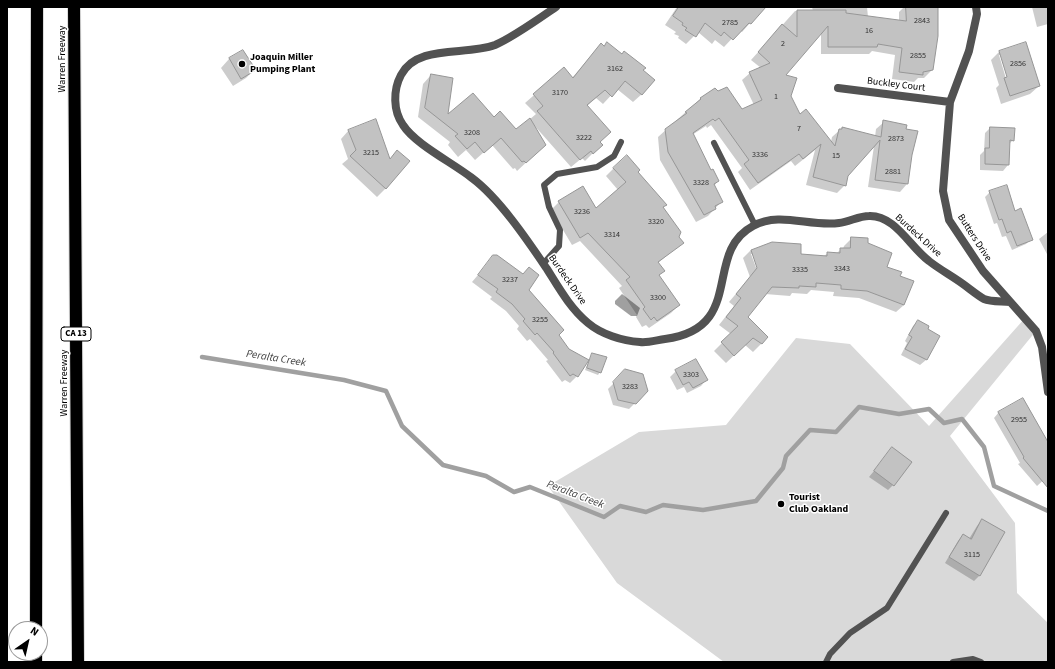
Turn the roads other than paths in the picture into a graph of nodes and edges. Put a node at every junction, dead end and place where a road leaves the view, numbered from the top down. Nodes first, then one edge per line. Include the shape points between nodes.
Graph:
1 (37, 7) edge
2 (74, 7) edge
3 (556, 7) edge
4 (976, 7) edge
5 (838, 88) dead end
6 (950, 102) junction
7 (621, 142) dead end
8 (714, 143) dead end
9 (755, 225) junction
10 (543, 264) junction
11 (1010, 302) junction
12 (1048, 392) edge
13 (946, 513) dead end
14 (36, 621) edge
15 (78, 662) edge
16 (826, 662) edge
17 (953, 662) edge
18 (981, 662) edge

1 - 14 highway
2 - 15 highway, Warren Freeway / CA 13
3 - 10 street, Burdeck Drive via 496,44 470,51 425,54 411,61 401,74 395,91 396,108 403,125 419,141 474,179 508,215
4 - 6 street, Butters Drive via 977,14 969,51
5 - 6 street, Buckley Court
6 - 11 street, Butters Drive via 943,191 949,220 983,271
7 - 10 lane via 614,156 597,167 557,174 544,185 549,207 560,230 559,246
8 - 9 lane
9 - 10 street, Burdeck Drive via 738,238 730,252 714,309 707,321 696,331 683,337 641,342 613,337 589,324 569,304
9 - 11 street, Burdeck Drive via 781,218 797,222 837,224 870,215 890,222 928,260 985,299
11 - 12 street, Butters Drive via 1036,331 1042,347
13 - 16 lane via 887,608 850,633 830,654
17 - 18 lane via 972,659

